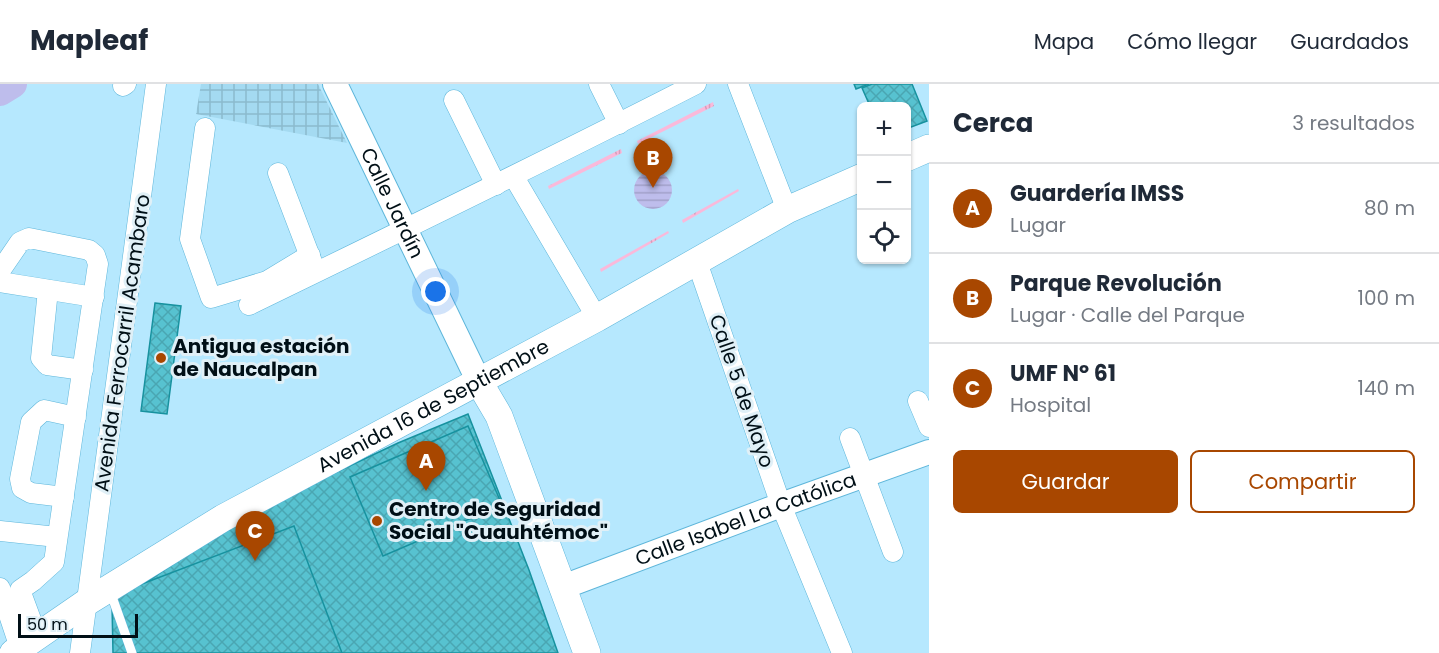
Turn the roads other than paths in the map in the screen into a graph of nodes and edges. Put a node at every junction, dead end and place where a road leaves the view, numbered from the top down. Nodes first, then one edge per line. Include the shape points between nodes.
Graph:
1 (156, 84) edge
2 (335, 84) edge
3 (599, 84) edge
4 (696, 84) edge
5 (738, 84) edge
6 (454, 100) dead end
7 (619, 124) junction
8 (205, 128) dead end
9 (929, 148) edge
10 (911, 156) edge
11 (278, 173) dead end
12 (514, 177) junction
13 (857, 179) edge
14 (496, 185) junction
15 (787, 210) junction
16 (404, 228) junction
17 (697, 262) junction
18 (313, 263) junction
19 (0, 271) edge
20 (0, 282) edge
21 (48, 290) junction
22 (94, 297) junction
23 (249, 305) dead end
24 (597, 318) junction
25 (83, 370) junction
26 (479, 382) junction
27 (918, 401) dead end
28 (76, 417) junction
29 (929, 427) edge
30 (850, 438) dead end
31 (929, 452) edge
32 (864, 477) junction
33 (64, 497) junction
34 (781, 505) junction
35 (0, 531) edge
36 (57, 537) junction
37 (893, 552) dead end
38 (563, 587) junction
39 (8, 591) edge
40 (98, 595) junction
41 (23, 646) edge
42 (80, 653) edge
43 (132, 653) edge
44 (587, 653) edge
45 (842, 653) edge

1 - 40 street, Avenida Ferrocarril Acambaro
2 - 16 street, Calle Jardín
3 - 7 street
4 - 7 street
5 - 15 street
6 - 14 street
7 - 12 street
8 - 18 street via 190,239 210,298
9 - 10 main road
11 - 18 street
12 - 14 street
12 - 24 street
13 - 15 main road, Avenida 16 de Septiembre
14 - 16 street
15 - 17 main road, Avenida 16 de Septiembre
16 - 18 street
16 - 26 street, Calle Jardín
17 - 24 main road, Avenida 16 de Septiembre
17 - 34 street, Calle 5 de Mayo
18 - 23 street
19 - 22 street via 21,242 29,238 89,250 98,264
20 - 21 street
21 - 22 street
21 - 25 street via 41,358 47,365
22 - 25 street
24 - 26 main road, Avenida 16 de Septiembre
25 - 28 street
26 - 38 main road, Calle Jardín via 500,416
26 - 40 main road, Avenida 16 de Septiembre via 223,518
27 - 29 street
28 - 33 street
28 - 33 street via 44,410 37,415 31,422 20,479 22,488 31,493
30 - 32 street
31 - 32 street, Calle Isabel La Católica
32 - 34 street, Calle Isabel La Católica
32 - 37 street
33 - 36 street
34 - 38 street, Calle Isabel La Católica
34 - 45 street, Calle 5 de Mayo
35 - 36 street
36 - 39 street via 54,562 48,569
38 - 44 main road, Calle Jardín
39 - 41 street
40 - 41 main road, Avenida 16 de Septiembre
40 - 42 street, Avenida Ferrocarril Acambaro
40 - 43 lane

